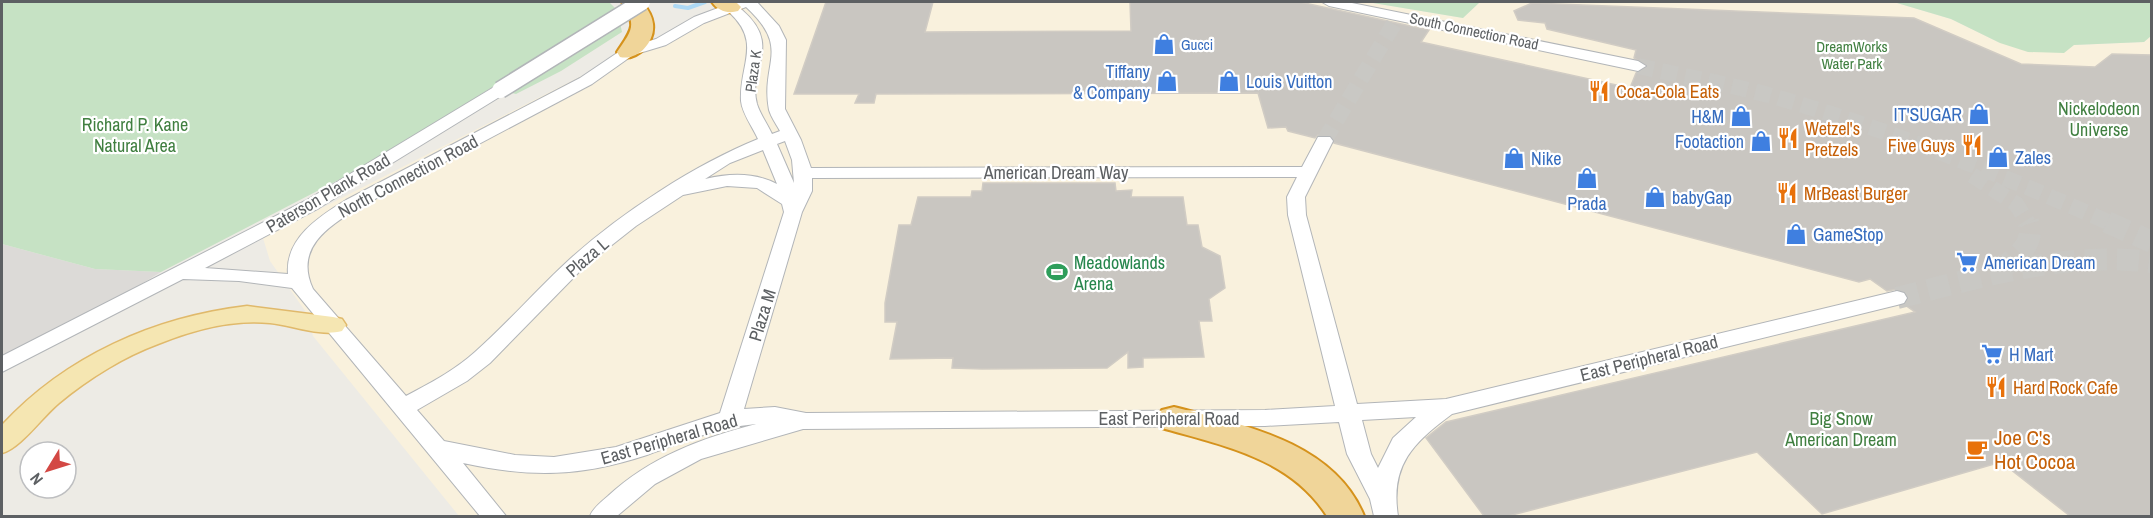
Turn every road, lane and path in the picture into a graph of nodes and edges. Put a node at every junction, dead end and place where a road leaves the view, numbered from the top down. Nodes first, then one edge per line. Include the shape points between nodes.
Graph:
1 (632, 2) edge
2 (642, 2) edge
3 (1329, 2) edge
4 (737, 3) edge
5 (1365, 8) junction
6 (1395, 22) dead end
7 (628, 52) junction
8 (1637, 68) tunnel mouth
9 (789, 133) junction
10 (768, 141) junction
11 (1324, 141) tunnel mouth
12 (1307, 172) junction
13 (804, 173) junction
14 (671, 194) junction
15 (791, 206) junction
16 (298, 254) junction
17 (181, 273) junction
18 (239, 275) junction
19 (298, 282) junction
20 (1897, 298) tunnel mouth
21 (333, 325) junction
22 (2, 365) edge
23 (1446, 407) junction
24 (403, 408) junction
25 (1349, 414) junction
26 (730, 418) junction
27 (1174, 419) junction
28 (806, 421) junction
29 (2, 443) edge
30 (437, 448) junction
31 (1384, 508) edge
32 (494, 516) edge
33 (602, 516) edge
34 (1346, 516) edge

1 - 7 highway via 643,20 643,30
2 - 17 street, Paterson Plank Road, bridge via 332,193
3 - 5 street, South Connection Road
4 - 7 street, North Connection Road via 661,42
4 - 9 street, Plaza K via 770,21 778,37 781,56 777,110
4 - 10 street, Plaza K via 755,32 757,48 749,104
5 - 6 street
5 - 8 street, South Connection Road
7 - 16 street, North Connection Road via 586,81 339,212 314,232
9 - 10 street, Plaza L
9 - 13 street, Plaza M via 799,151
10 - 14 street, Plaza L via 724,159
10 - 15 street, Plaza M via 783,173
11 - 12 street
12 - 13 street, American Dream Way
12 - 25 street via 1296,197 1297,215
13 - 15 street, Plaza M via 801,201
14 - 15 street via 744,179 774,187
14 - 24 street, Plaza L via 577,263 471,367
15 - 26 street, Plaza M
16 - 18 street
16 - 19 street
17 - 18 street
17 - 22 street, Paterson Plank Road
18 - 19 street
19 - 21 street
20 - 23 street, East Peripheral Road
21 - 24 street
21 - 29 main road via 246,314 165,333 111,356 74,378 25,416
23 - 25 street, East Peripheral Road
23 - 31 street via 1412,431 1395,452
24 - 30 street
25 - 27 street, East Peripheral Road
25 - 31 street via 1359,454
26 - 28 street, East Peripheral Road via 772,415
26 - 30 street, East Peripheral Road via 617,455 558,466 502,464
27 - 28 street, East Peripheral Road
27 - 34 highway via 1255,441 1286,455 1322,482
28 - 33 street via 738,435 689,452 645,479
30 - 32 street

